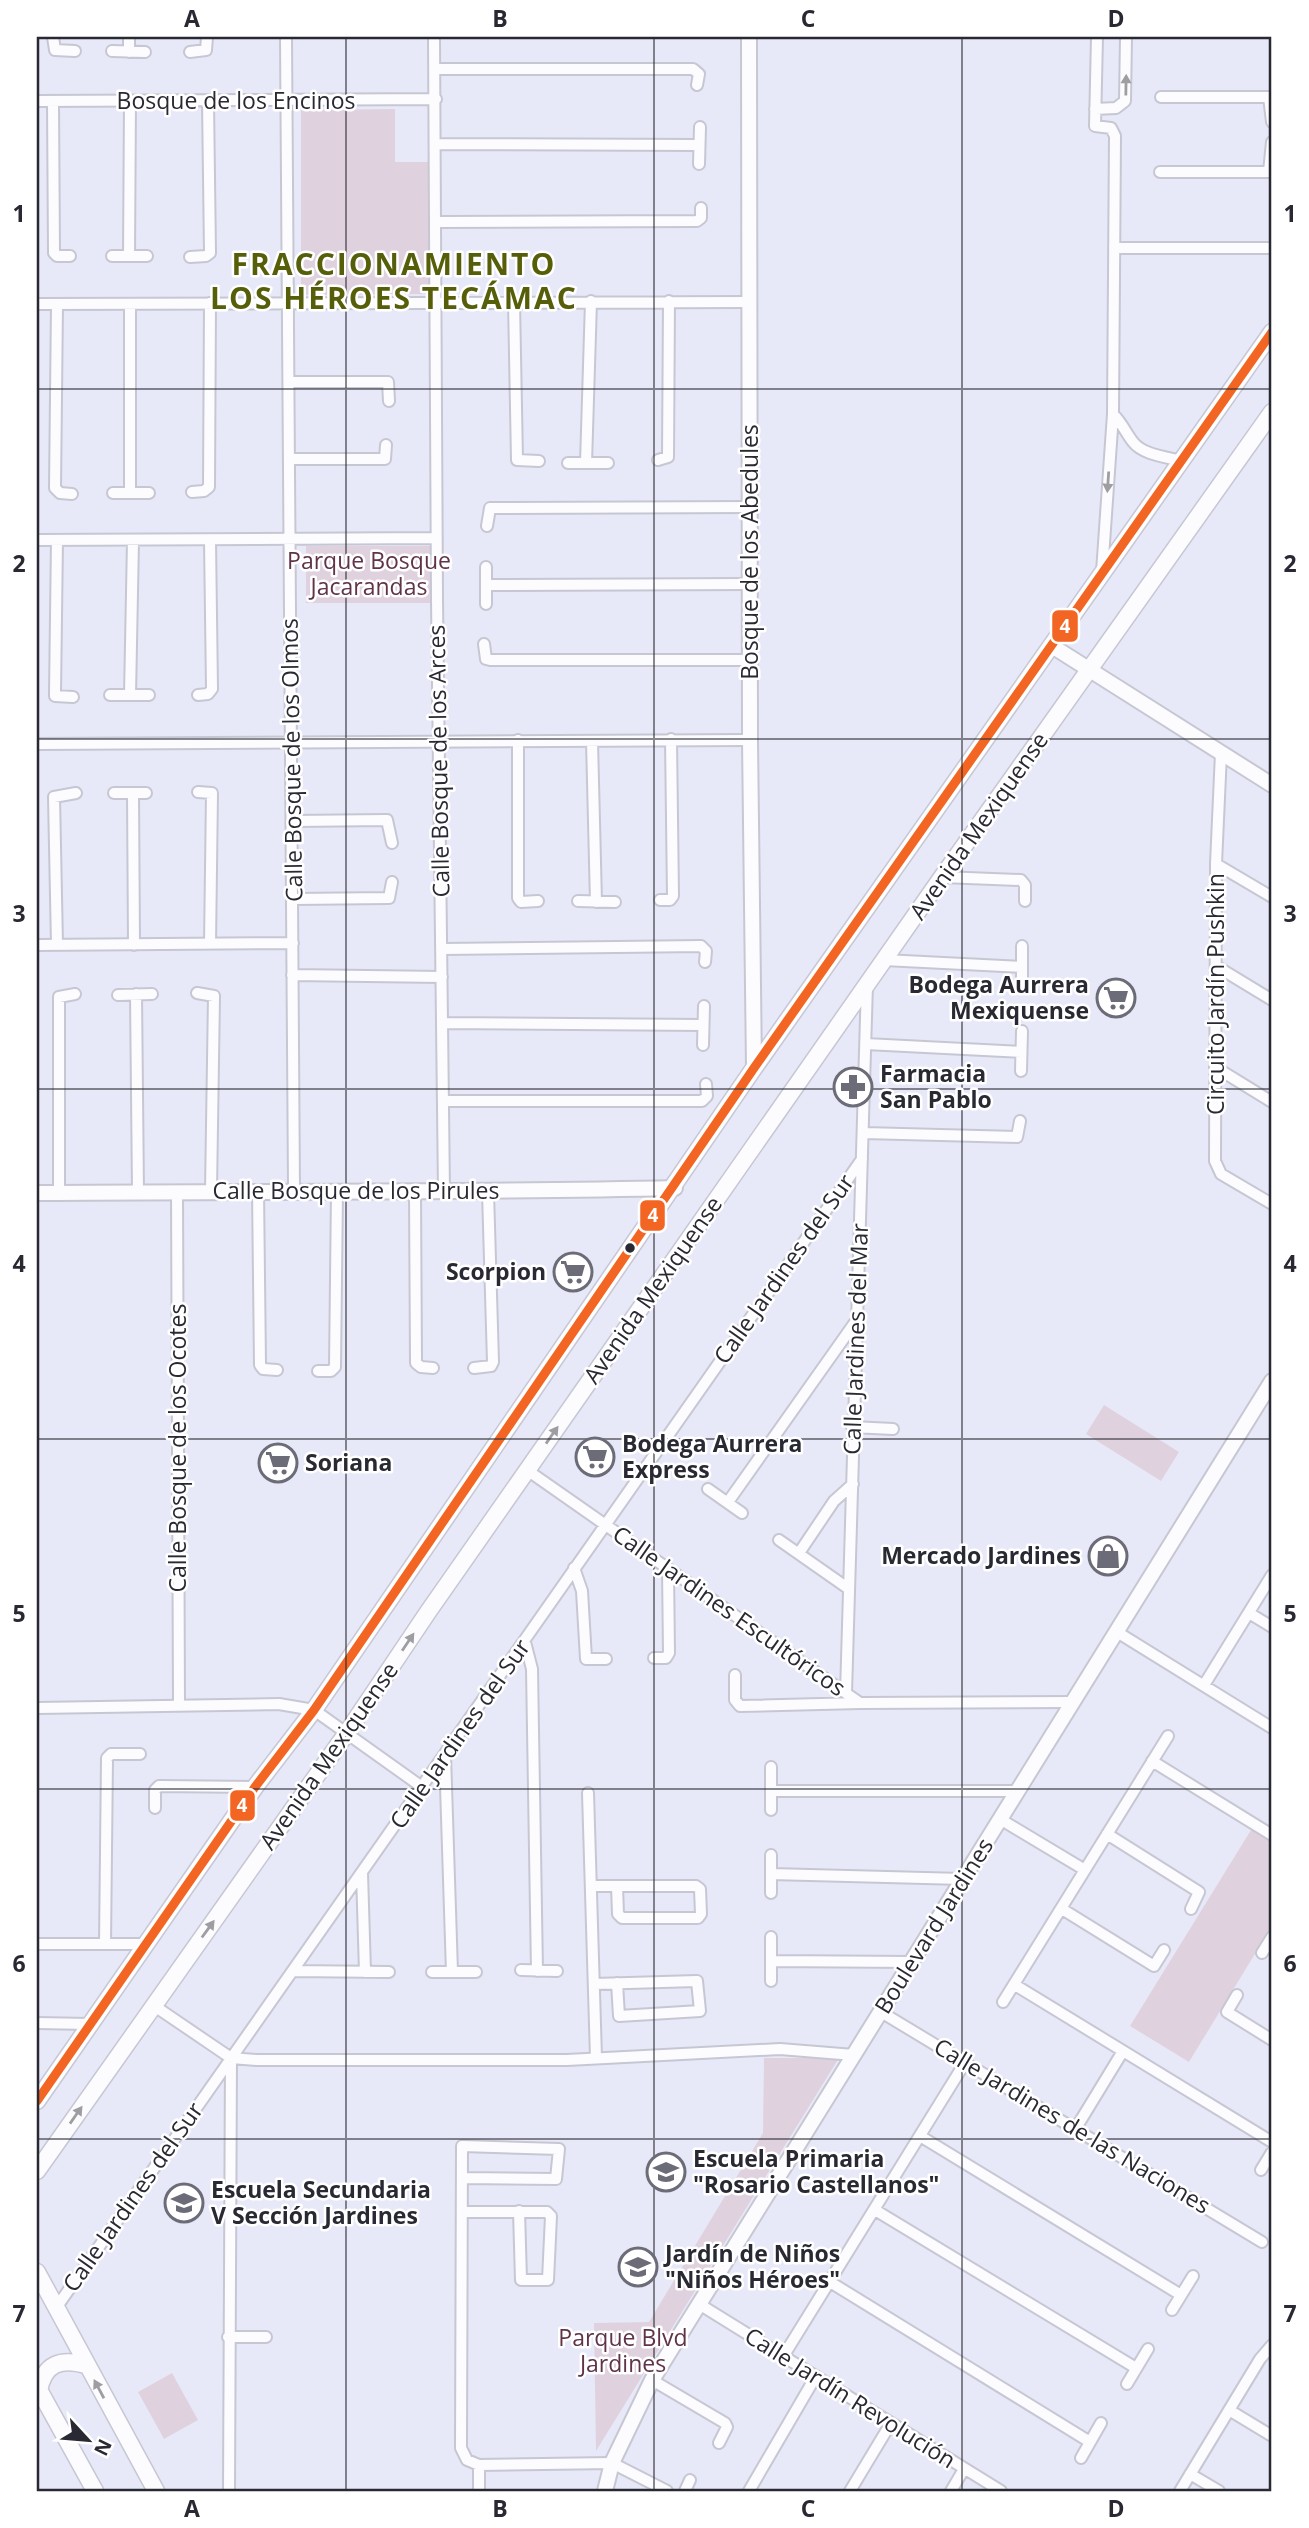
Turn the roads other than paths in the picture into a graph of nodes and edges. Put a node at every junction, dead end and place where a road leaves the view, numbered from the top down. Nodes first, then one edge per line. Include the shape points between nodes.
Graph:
1 (53, 37) edge
2 (129, 37) edge
3 (207, 37) edge
4 (286, 37) edge
5 (435, 37) edge
6 (749, 37) edge
7 (1097, 37) edge
8 (1126, 37) edge
9 (75, 51) dead end
10 (112, 51) dead end
11 (130, 52) junction
12 (145, 52) dead end
13 (190, 52) dead end
14 (435, 69) junction
15 (697, 85) dead end
16 (1161, 97) dead end
17 (289, 99) junction
18 (436, 99) junction
19 (130, 101) junction
20 (208, 101) junction
21 (37, 102) edge
22 (53, 102) junction
23 (1095, 108) junction
24 (1272, 122) edge
25 (700, 127) dead end
26 (1272, 142) edge
27 (436, 144) junction
28 (699, 145) junction
29 (699, 164) dead end
30 (1160, 172) dead end
31 (701, 208) dead end
32 (437, 222) junction
33 (1114, 248) junction
34 (1272, 248) edge
35 (70, 256) dead end
36 (112, 256) dead end
37 (129, 256) junction
38 (148, 256) dead end
39 (190, 257) dead end
40 (591, 301) junction
41 (669, 301) junction
42 (289, 302) junction
43 (514, 302) junction
44 (750, 302) junction
45 (210, 303) junction
46 (435, 303) junction
47 (37, 304) edge
48 (57, 304) junction
49 (130, 304) junction
50 (1272, 332) edge
51 (289, 382) junction
52 (389, 401) dead end
53 (1272, 412) edge
54 (1113, 414) junction
55 (386, 445) dead end
56 (289, 459) junction
57 (658, 460) dead end
58 (539, 461) dead end
59 (1182, 461) junction
60 (568, 463) dead end
61 (586, 463) junction
62 (608, 463) dead end
63 (113, 492) dead end
64 (192, 492) dead end
65 (130, 493) junction
66 (149, 493) dead end
67 (72, 494) dead end
68 (750, 508) junction
69 (487, 526) dead end
70 (436, 538) junction
71 (37, 540) edge
72 (57, 540) junction
73 (289, 540) junction
74 (133, 541) junction
75 (210, 541) junction
76 (486, 567) dead end
77 (1102, 575) junction
78 (749, 584) junction
79 (486, 585) junction
80 (486, 604) dead end
81 (484, 644) dead end
82 (1052, 646) junction
83 (750, 660) junction
84 (1091, 671) junction
85 (110, 695) dead end
86 (131, 695) junction
87 (149, 695) dead end
88 (198, 695) dead end
89 (73, 697) dead end
90 (518, 740) junction
91 (671, 740) junction
92 (750, 740) junction
93 (292, 741) junction
94 (438, 741) junction
95 (592, 741) junction
96 (37, 744) edge
97 (1221, 753) junction
98 (1272, 785) edge
99 (198, 792) dead end
100 (76, 793) dead end
101 (114, 793) dead end
102 (133, 793) junction
103 (146, 793) dead end
104 (293, 821) junction
105 (392, 843) dead end
106 (1216, 863) junction
107 (942, 877) junction
108 (392, 882) dead end
109 (1272, 897) edge
110 (293, 899) junction
111 (660, 900) dead end
112 (538, 901) dead end
113 (578, 901) dead end
114 (1025, 901) dead end
115 (596, 902) junction
116 (615, 902) dead end
117 (293, 943) junction
118 (210, 944) junction
119 (37, 945) edge
120 (57, 945) junction
121 (134, 945) junction
122 (1022, 946) dead end
123 (442, 949) junction
124 (884, 960) junction
125 (705, 962) dead end
126 (1216, 966) junction
127 (1022, 967) junction
128 (292, 975) junction
129 (442, 977) junction
130 (867, 984) junction
131 (1022, 987) dead end
132 (197, 993) dead end
133 (75, 994) dead end
134 (136, 994) junction
135 (152, 994) dead end
136 (118, 995) dead end
137 (1272, 1000) edge
138 (704, 1006) dead end
139 (442, 1023) junction
140 (703, 1026) junction
141 (1022, 1031) dead end
142 (866, 1044) junction
143 (703, 1045) dead end
144 (1021, 1052) junction
145 (1214, 1067) junction
146 (754, 1068) junction
147 (1021, 1072) dead end
148 (706, 1084) dead end
149 (443, 1101) junction
150 (1272, 1101) edge
151 (1020, 1121) dead end
152 (864, 1133) junction
153 (862, 1159) junction
154 (675, 1188) junction
155 (294, 1189) junction
156 (258, 1190) junction
157 (177, 1191) junction
158 (211, 1191) junction
159 (59, 1192) junction
160 (138, 1192) junction
161 (337, 1192) junction
162 (444, 1192) junction
163 (488, 1192) junction
164 (37, 1193) edge
165 (415, 1194) junction
166 (1272, 1204) edge
167 (856, 1321) junction
168 (433, 1368) dead end
169 (474, 1368) dead end
170 (277, 1370) dead end
171 (318, 1371) dead end
172 (1272, 1381) edge
173 (852, 1427) junction
174 (893, 1429) dead end
175 (527, 1470) junction
176 (853, 1485) junction
177 (708, 1489) dead end
178 (728, 1502) junction
179 (742, 1513) dead end
180 (604, 1524) junction
181 (779, 1540) dead end
182 (799, 1553) junction
183 (574, 1568) junction
184 (668, 1569) junction
185 (1272, 1575) edge
186 (849, 1589) junction
187 (1249, 1613) junction
188 (1272, 1627) edge
189 (1116, 1632) junction
190 (525, 1642) junction
191 (654, 1658) dead end
192 (606, 1659) dead end
193 (734, 1675) dead end
194 (1204, 1685) junction
195 (846, 1693) junction
196 (1073, 1702) junction
197 (860, 1703) junction
198 (179, 1704) junction
199 (37, 1708) edge
200 (314, 1710) junction
201 (1272, 1728) edge
202 (346, 1734) junction
203 (1168, 1735) dead end
204 (140, 1754) dead end
205 (445, 1755) junction
206 (1152, 1761) junction
207 (771, 1767) dead end
208 (255, 1787) junction
209 (422, 1787) junction
210 (771, 1791) junction
211 (1017, 1791) junction
212 (588, 1793) dead end
213 (155, 1808) dead end
214 (771, 1810) dead end
215 (1000, 1819) junction
216 (1107, 1834) junction
217 (1272, 1835) edge
218 (771, 1855) dead end
219 (1085, 1871) junction
220 (362, 1872) junction
221 (771, 1874) junction
222 (963, 1879) junction
223 (591, 1886) junction
224 (617, 1886) junction
225 (771, 1894) dead end
226 (1062, 1909) junction
227 (1191, 1909) dead end
228 (771, 1937) dead end
229 (1272, 1937) edge
230 (37, 1944) edge
231 (105, 1944) junction
232 (147, 1944) junction
233 (1164, 1950) dead end
234 (1262, 1953) dead end
235 (771, 1961) junction
236 (911, 1962) junction
237 (522, 1970) dead end
238 (537, 1970) junction
239 (557, 1970) dead end
240 (293, 1971) junction
241 (365, 1972) junction
242 (389, 1972) dead end
243 (432, 1972) dead end
244 (452, 1972) junction
245 (476, 1972) dead end
246 (771, 1981) dead end
247 (617, 1983) junction
248 (594, 1984) junction
249 (1015, 1985) junction
250 (1237, 1994) dead end
251 (1003, 2002) dead end
252 (153, 2006) junction
253 (881, 2012) junction
254 (37, 2024) edge
255 (90, 2024) junction
256 (1272, 2040) edge
257 (1123, 2051) junction
258 (854, 2055) junction
259 (231, 2058) junction
260 (596, 2058) junction
261 (966, 2061) junction
262 (37, 2101) edge
263 (1076, 2129) junction
264 (920, 2136) junction
265 (1272, 2142) edge
266 (1272, 2152) edge
267 (1261, 2170) dead end
268 (37, 2171) edge
269 (462, 2178) junction
270 (875, 2210) junction
271 (519, 2211) junction
272 (462, 2212) junction
273 (1262, 2242) dead end
274 (37, 2272) edge
275 (1193, 2276) dead end
276 (830, 2282) junction
277 (1181, 2295) junction
278 (699, 2304) junction
279 (56, 2308) junction
280 (1172, 2310) dead end
281 (228, 2337) junction
282 (267, 2337) dead end
283 (1272, 2347) edge
284 (1148, 2349) dead end
285 (784, 2356) junction
286 (86, 2365) junction
287 (1136, 2368) junction
288 (816, 2376) junction
289 (652, 2380) junction
290 (1127, 2384) dead end
291 (38, 2388) edge
292 (1229, 2410) junction
293 (891, 2423) junction
294 (1101, 2423) dead end
295 (1272, 2436) edge
296 (1090, 2442) junction
297 (719, 2443) dead end
298 (1080, 2458) dead end
299 (480, 2465) junction
300 (964, 2469) junction
301 (1190, 2474) junction
302 (609, 2477) edge
303 (95, 2491) edge
304 (156, 2491) edge
305 (229, 2491) edge
306 (479, 2491) edge
307 (616, 2491) edge
308 (667, 2491) edge
309 (749, 2491) edge
310 (850, 2491) edge
311 (951, 2491) edge
312 (1001, 2491) edge
313 (1180, 2491) edge
314 (1219, 2491) edge

1 - 9 street via 55,50
2 - 11 street
3 - 13 street via 206,50
4 - 17 street, Calle Bosque de los Olmos
5 - 14 street, Calle Bosque de los Arces
6 - 44 street, Bosque de los Abedules
7 - 23 street
23 -> 8 street via 1116,108 1125,101
10 - 11 street
11 - 12 street
14 - 15 street via 693,69 699,74
14 - 18 street, Calle Bosque de los Arces
16 - 24 street via 1269,97
17 - 18 street, Bosque de los Encinos
17 - 20 street, Bosque de los Encinos
17 - 42 street, Calle Bosque de los Olmos
18 - 27 street, Calle Bosque de los Arces
19 - 20 street, Bosque de los Encinos
19 - 22 street, Bosque de los Encinos
19 - 37 street
20 - 39 street via 210,253
21 - 22 street, Bosque de los Encinos
22 - 35 street via 54,253
23 - 33 street via 1095,126 1114,132
25 - 28 street
26 - 30 street via 1269,172
27 - 28 street
27 - 32 street, Calle Bosque de los Arces
28 - 29 street
31 - 32 street via 701,218 696,221
32 - 46 street, Calle Bosque de los Arces
33 - 34 street
33 - 54 street
36 - 37 street
37 - 38 street
40 - 41 street
40 - 43 street
40 - 61 street
41 - 44 street
41 - 57 street via 668,457
42 - 45 street
42 - 46 street
42 - 51 street, Calle Bosque de los Olmos
43 - 46 street
43 - 58 street via 517,460
44 - 68 street, Bosque de los Abedules
45 - 49 street
45 - 64 street via 209,486
46 - 70 street, Calle Bosque de los Arces
47 - 48 street
48 - 49 street
48 - 67 street via 55,488
49 - 65 street
50 - 59 main road, Avenida Mexiquense
51 - 52 street via 388,382
51 - 56 street, Calle Bosque de los Olmos
53 - 84 main road, Avenida Mexiquense
54 - 59 street via 1134,443 1150,453
54 -> 77 street
55 - 56 street via 385,459
56 - 73 street, Calle Bosque de los Olmos
59 - 77 main road, Avenida Mexiquense
60 - 61 street
61 - 62 street
63 - 65 street
65 - 66 street
68 - 69 street via 490,508
68 - 78 street, Bosque de los Abedules
70 - 73 street
70 - 94 street, Calle Bosque de los Arces
71 - 72 street
72 - 74 street
72 - 89 street via 55,696
73 - 75 street
73 - 93 street, Calle Bosque de los Olmos
74 - 75 street
74 - 86 street
75 - 88 street via 212,689
76 - 79 street
77 - 82 main road, Avenida Mexiquense
78 - 79 street
78 - 83 street, Bosque de los Abedules
79 - 80 street
81 - 83 street via 490,660
82 - 84 street
82 - 146 main road, Avenida Mexiquense
83 - 92 street, Bosque de los Abedules
84 - 97 street
84 - 107 main road, Avenida Mexiquense
85 - 86 street
86 - 87 street
90 - 94 street
90 - 95 street
90 - 112 street via 518,898 521,902
91 - 92 street
91 - 95 street
91 - 111 street via 673,896
92 - 146 street, Bosque de los Abedules
93 - 94 street
93 - 96 street
93 - 104 street, Calle Bosque de los Olmos
94 - 123 street, Calle Bosque de los Arces
95 - 115 street
97 - 98 street
97 - 106 street, Circuito Jardín Pushkin
99 - 118 street via 212,793
100 - 120 street via 54,797
101 - 102 street
102 - 103 street
102 - 121 street
104 - 105 street via 387,820
104 - 110 street, Calle Bosque de los Olmos
106 - 109 street
106 - 126 street, Circuito Jardín Pushkin
107 - 114 street via 1021,880
107 - 124 main road, Avenida Mexiquense
108 - 110 street via 389,898
110 - 117 street, Calle Bosque de los Olmos
113 - 115 street
115 - 116 street
117 - 118 street
117 - 128 street, Calle Bosque de los Olmos
118 - 121 street
119 - 120 street
120 - 121 street
122 - 127 street
123 - 125 street via 701,946 706,951
123 - 129 street, Calle Bosque de los Arces
124 - 127 street
124 - 130 main road, Avenida Mexiquense
126 - 137 street
126 - 145 street, Circuito Jardín Pushkin
127 - 131 street
128 - 129 street
128 - 155 street, Calle Bosque de los Olmos
129 - 139 street, Calle Bosque de los Arces
130 - 142 street, Calle Jardines del Mar
175 -> 130 main road, Avenida Mexiquense
132 - 158 street via 214,996
133 - 159 street via 59,997
134 - 135 street
134 - 136 street
134 - 160 street
138 - 140 street
139 - 140 street
139 - 149 street, Calle Bosque de los Arces
140 - 143 street
141 - 144 street
142 - 144 street
142 - 152 street, Calle Jardines del Mar
144 - 147 street
145 - 150 street
145 - 166 street, Circuito Jardín Pushkin via 1216,1169
146 - 154 main road, Avenida Mexiquense
148 - 149 street via 707,1096 702,1101
149 - 162 street, Calle Bosque de los Arces
151 - 152 street via 1017,1137
152 - 153 street, Calle Jardines del Mar
153 - 167 street, Calle Jardines del Mar
153 - 180 street, Calle Jardines del Sur
154 - 163 street, Calle Bosque de los Pirules
154 - 200 main road, Avenida Mexiquense
155 - 156 street, Calle Bosque de los Pirules
155 - 161 street, Calle Bosque de los Pirules
156 - 158 street, Calle Bosque de los Pirules
156 - 170 street via 260,1365
157 - 158 street, Calle Bosque de los Pirules
157 - 160 street, Calle Bosque de los Pirules
157 - 198 street, Calle Bosque de los Ocotes
159 - 160 street, Calle Bosque de los Pirules
159 - 164 street, Calle Bosque de los Pirules
161 - 165 street, Calle Bosque de los Pirules
161 - 171 street via 335,1367
162 - 163 street, Calle Bosque de los Pirules
162 - 165 street, Calle Bosque de los Pirules
163 - 169 street via 492,1362
165 - 168 street via 416,1363
167 - 173 street, Calle Jardines del Mar
167 - 178 street
172 - 189 street, Boulevard Jardines
173 - 174 street
173 - 176 street, Calle Jardines del Mar
175 - 180 street, Calle Jardines Escultóricos
202 -> 175 main road, Avenida Mexiquense
176 - 182 street via 834,1500
176 - 186 street, Calle Jardines del Mar
177 - 178 street
178 - 179 street
180 - 183 street, Calle Jardines del Sur
180 - 184 street, Calle Jardines Escultóricos
181 - 182 street
182 - 186 street
183 - 190 street, Calle Jardines del Sur
183 - 192 street via 582,1591 586,1659
184 - 191 street via 670,1653 666,1658
184 - 195 street, Calle Jardines Escultóricos
185 - 187 street
186 - 195 street, Calle Jardines del Mar
187 - 188 street
187 - 194 street
189 - 194 street
189 - 196 street, Boulevard Jardines
190 - 205 street, Calle Jardines del Sur
190 - 238 street via 532,1668
193 - 197 street via 735,1700 740,1706
194 - 201 street
195 - 197 street, Calle Jardines Escultóricos
196 - 197 street, Calle Jardines Escultóricos
196 - 211 street, Boulevard Jardines
198 - 199 street
198 - 200 street via 279,1704
200 - 202 street
200 - 208 main road, Avenida Mexiquense
202 - 209 street
252 -> 202 main road, Avenida Mexiquense
203 - 206 street
204 - 231 street via 107,1758
205 - 209 street, Calle Jardines del Sur
205 - 244 street
206 - 216 street
206 - 217 street
207 - 210 street
208 - 213 street via 159,1786
208 - 232 main road, Avenida Mexiquense
209 - 220 street, Calle Jardines del Sur
210 - 211 street
210 - 214 street
211 - 215 street, Boulevard Jardines
212 - 223 street
215 - 219 street
215 - 222 street, Boulevard Jardines
216 - 219 street
216 - 227 street via 1199,1892
218 - 221 street
219 - 226 street
220 - 240 street, Calle Jardines del Sur
220 - 241 street
221 - 222 street
221 - 225 street
222 - 236 street, Boulevard Jardines
223 - 224 street
223 - 248 street
224 - 224 street via 622,1917 698,1918 701,1914 696,1886
226 - 233 street via 1154,1966
226 - 249 street
228 - 235 street
229 - 234 street
230 - 231 street
231 - 232 street
232 - 255 main road, Avenida Mexiquense
235 - 236 street
235 - 246 street
236 - 253 street, Boulevard Jardines
237 - 238 street
238 - 239 street
240 - 241 street
240 - 259 street, Calle Jardines del Sur
241 - 242 street
243 - 244 street
244 - 245 street
247 - 247 street via 619,2016 700,2011 697,1981
247 - 248 street
248 - 260 street
249 - 251 street
249 - 257 street
250 - 256 street via 1227,2012
252 - 259 street
268 -> 252 main road, Avenida Mexiquense
253 - 258 street, Boulevard Jardines
253 - 261 street, Calle Jardines de las Naciones
254 - 255 street
255 - 262 main road, Avenida Mexiquense
257 - 263 street
257 - 265 street
258 - 260 street via 780,2049
258 - 278 street, Boulevard Jardines
259 - 260 street
259 - 279 street, Calle Jardines del Sur
259 - 281 street
261 - 263 street, Calle Jardines de las Naciones
261 - 264 street
263 - 273 street, Calle Jardines de las Naciones
264 - 270 street
264 - 277 street
266 - 267 street
269 - 269 street via 556,2179 559,2149 464,2145
269 - 272 street
270 - 276 street
270 - 287 street
271 - 271 street via 521,2280 548,2280 551,2216
271 - 272 street
272 - 299 street via 461,2448 467,2460
274 - 279 main road
275 - 277 street
276 - 285 street
276 - 296 street
277 - 280 street
278 - 285 street, Calle Jardín Revolución
278 - 289 street, Boulevard Jardines
279 - 286 main road
281 - 282 street
281 - 305 street
283 - 292 street
284 - 287 street
285 - 288 street, Calle Jardín Revolución
286 - 291 main road via 69,2360 55,2363
304 -> 286 main road
287 - 290 street
288 - 293 street, Calle Jardín Revolución
288 - 309 street
289 - 297 street via 725,2423
289 - 302 street, Boulevard Jardines
291 - 303 main road
292 - 295 street
292 - 301 street
293 - 300 street, Calle Jardín Revolución
293 - 310 street
294 - 296 street
296 - 298 street
299 - 302 street
299 - 306 street
300 - 311 street
300 - 312 street, Calle Jardín Revolución
301 - 313 street
301 - 314 street
302 - 307 street
302 - 308 street

